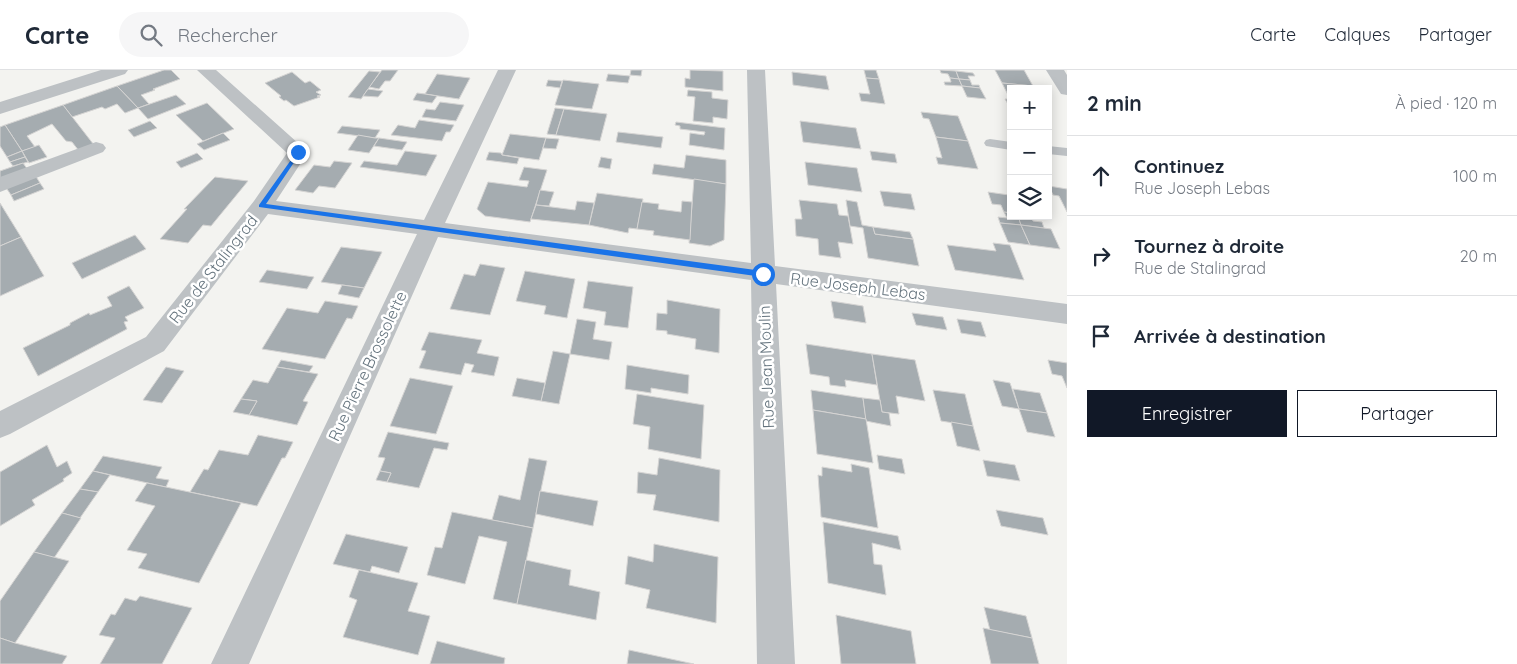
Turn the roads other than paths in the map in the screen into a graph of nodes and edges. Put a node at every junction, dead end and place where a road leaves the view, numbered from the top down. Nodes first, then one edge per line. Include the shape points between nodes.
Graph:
1 (119, 70) edge
2 (206, 70) edge
3 (507, 70) edge
4 (756, 70) edge
5 (1055, 70) edge
6 (1067, 90) edge
7 (0, 108) edge
8 (990, 143) dead end
9 (1007, 145) edge
10 (96, 148) dead end
11 (1052, 150) edge
12 (1067, 152) edge
13 (0, 185) edge
14 (262, 206) junction
15 (431, 228) junction
16 (763, 274) junction
17 (1067, 314) edge
18 (0, 425) edge
19 (230, 664) edge
20 (776, 664) edge

1 - 7 street
2 - 14 street, Rue de Stalingrad via 298,152
3 - 15 street, Rue Pierre Brossolette
4 - 16 street, Rue Jean Moulin
5 - 6 street
8 - 9 lane
10 - 13 street
11 - 12 lane
14 - 15 street, Rue Joseph Lebas
14 - 18 street, Rue de Stalingrad via 155,344
15 - 16 street, Rue Joseph Lebas
15 - 19 street, Rue Pierre Brossolette
16 - 17 street, Rue Joseph Lebas
16 - 20 street, Rue Jean Moulin

